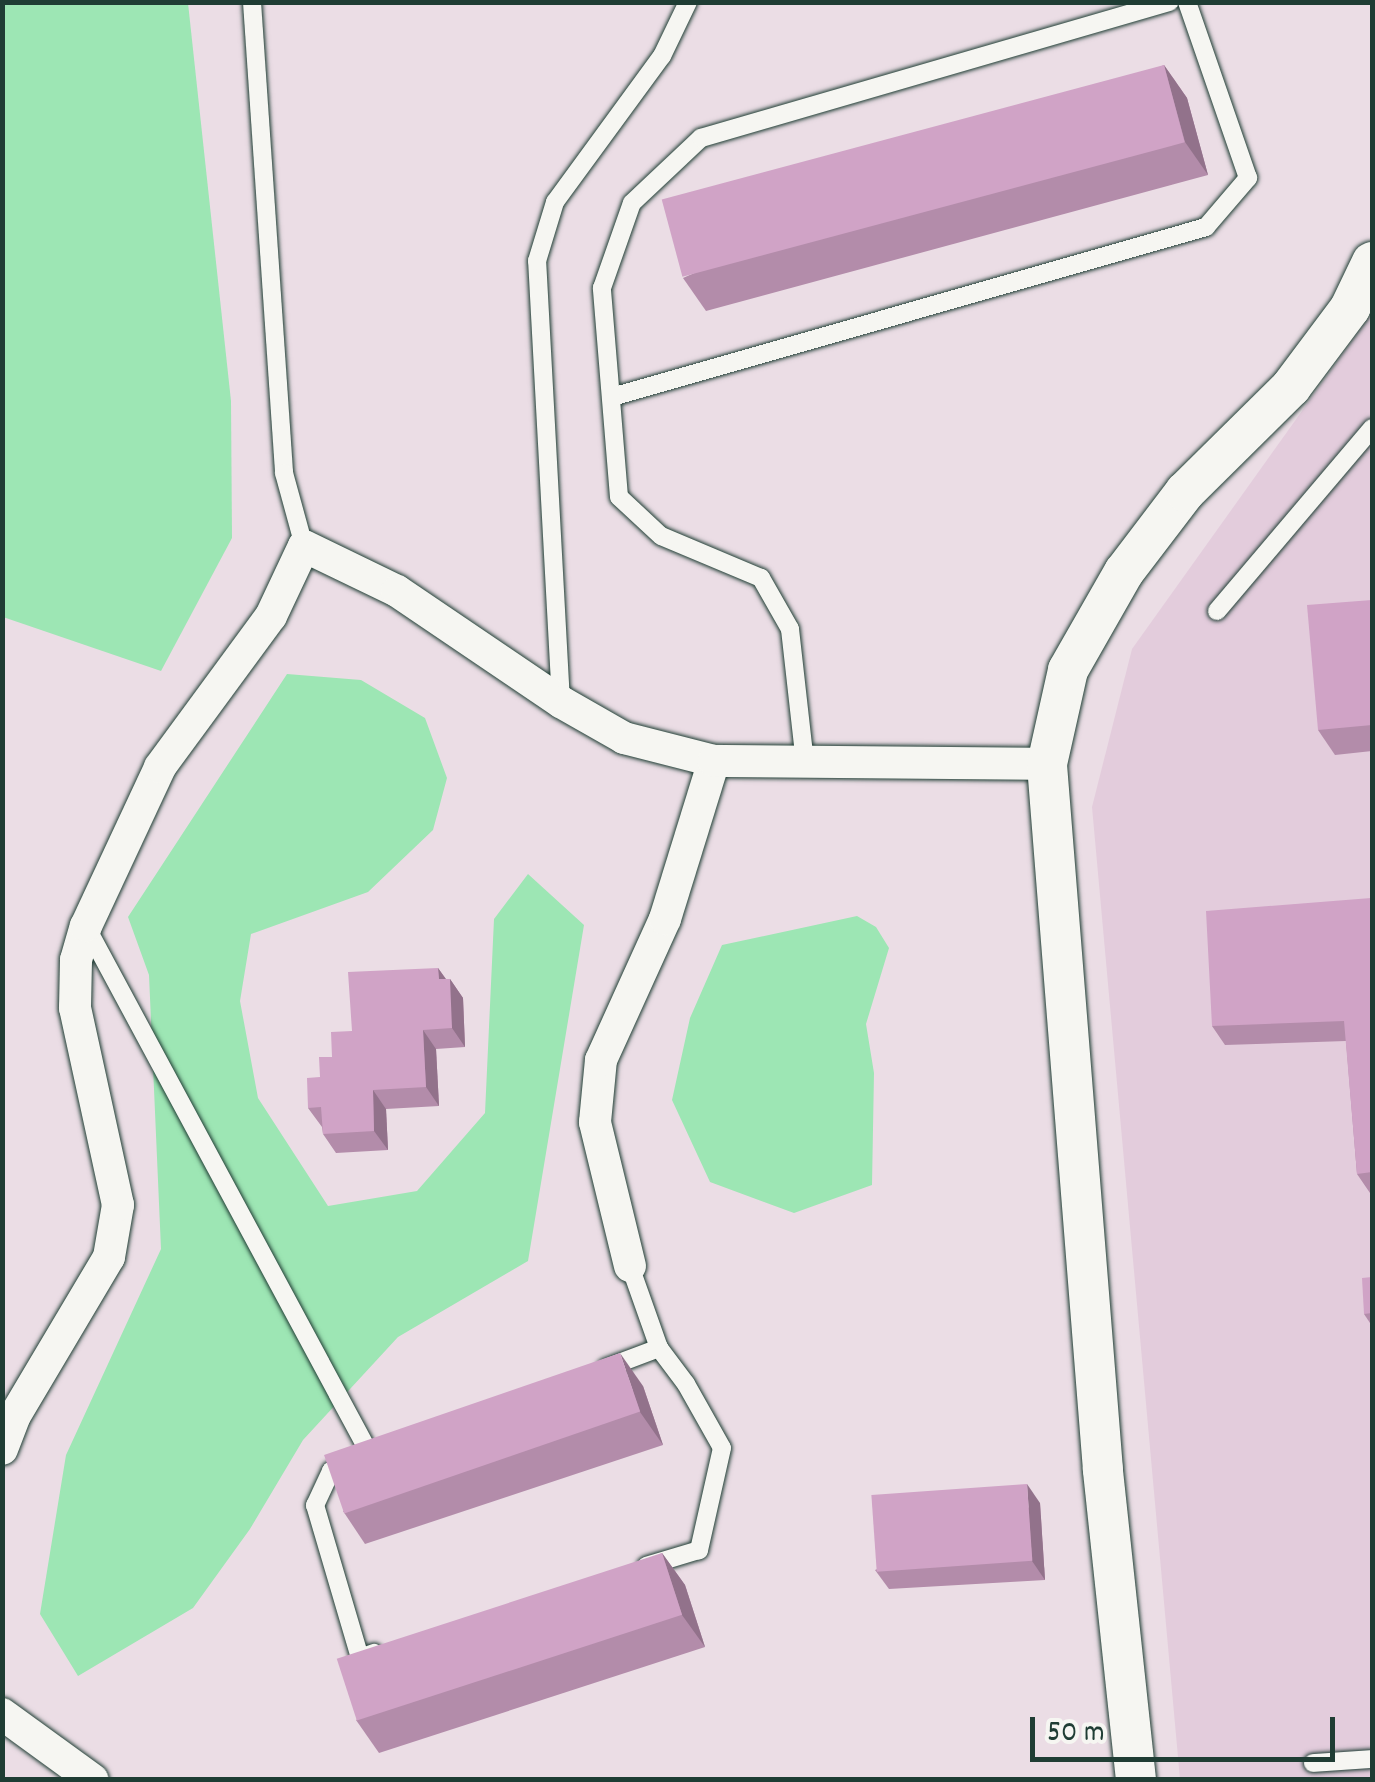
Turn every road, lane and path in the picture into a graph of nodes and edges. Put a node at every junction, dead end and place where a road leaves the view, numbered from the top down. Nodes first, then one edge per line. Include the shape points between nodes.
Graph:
1 (252, 2) edge
2 (688, 2) edge
3 (1170, 2) edge
4 (1187, 2) edge
5 (1372, 262) edge
6 (612, 397) junction
7 (1372, 428) edge
8 (304, 546) junction
9 (1217, 611) dead end
10 (561, 702) junction
11 (714, 761) junction
12 (805, 763) junction
13 (1047, 764) junction
14 (86, 926) junction
15 (630, 1266) joint
16 (658, 1348) junction
17 (587, 1375) edge
18 (8, 1414) edge
19 (2, 1448) edge
20 (624, 1574) edge
21 (398, 1646) edge
22 (3, 1713) edge
23 (1372, 1759) edge
24 (1313, 1764) dead end
25 (93, 1780) edge
26 (1136, 1780) edge

1 - 8 lane via 284,473
2 - 10 lane via 662,56 555,202 537,260
3 - 6 lane via 701,138 632,203 602,288
4 - 6 lane via 1248,178 1206,227
5 - 13 street via 1350,308 1291,388 1185,492 1124,572 1068,670
6 - 12 lane via 620,497 661,536 761,578 790,629
7 - 9 lane
8 - 10 street via 398,590
8 - 14 street via 270,616 160,767
10 - 11 street via 624,738
11 - 12 street
11 - 15 street via 665,919 601,1060 594,1122
12 - 13 street
13 - 26 street via 1103,1470
14 - 18 street via 76,960 75,1008 118,1205 109,1257
14 - 21 lane via 380,1452 331,1471 315,1505 360,1658
15 - 16 lane
16 - 17 lane
16 - 20 lane via 722,1448 699,1550
18 - 19 street
22 - 25 street
23 - 24 lane

